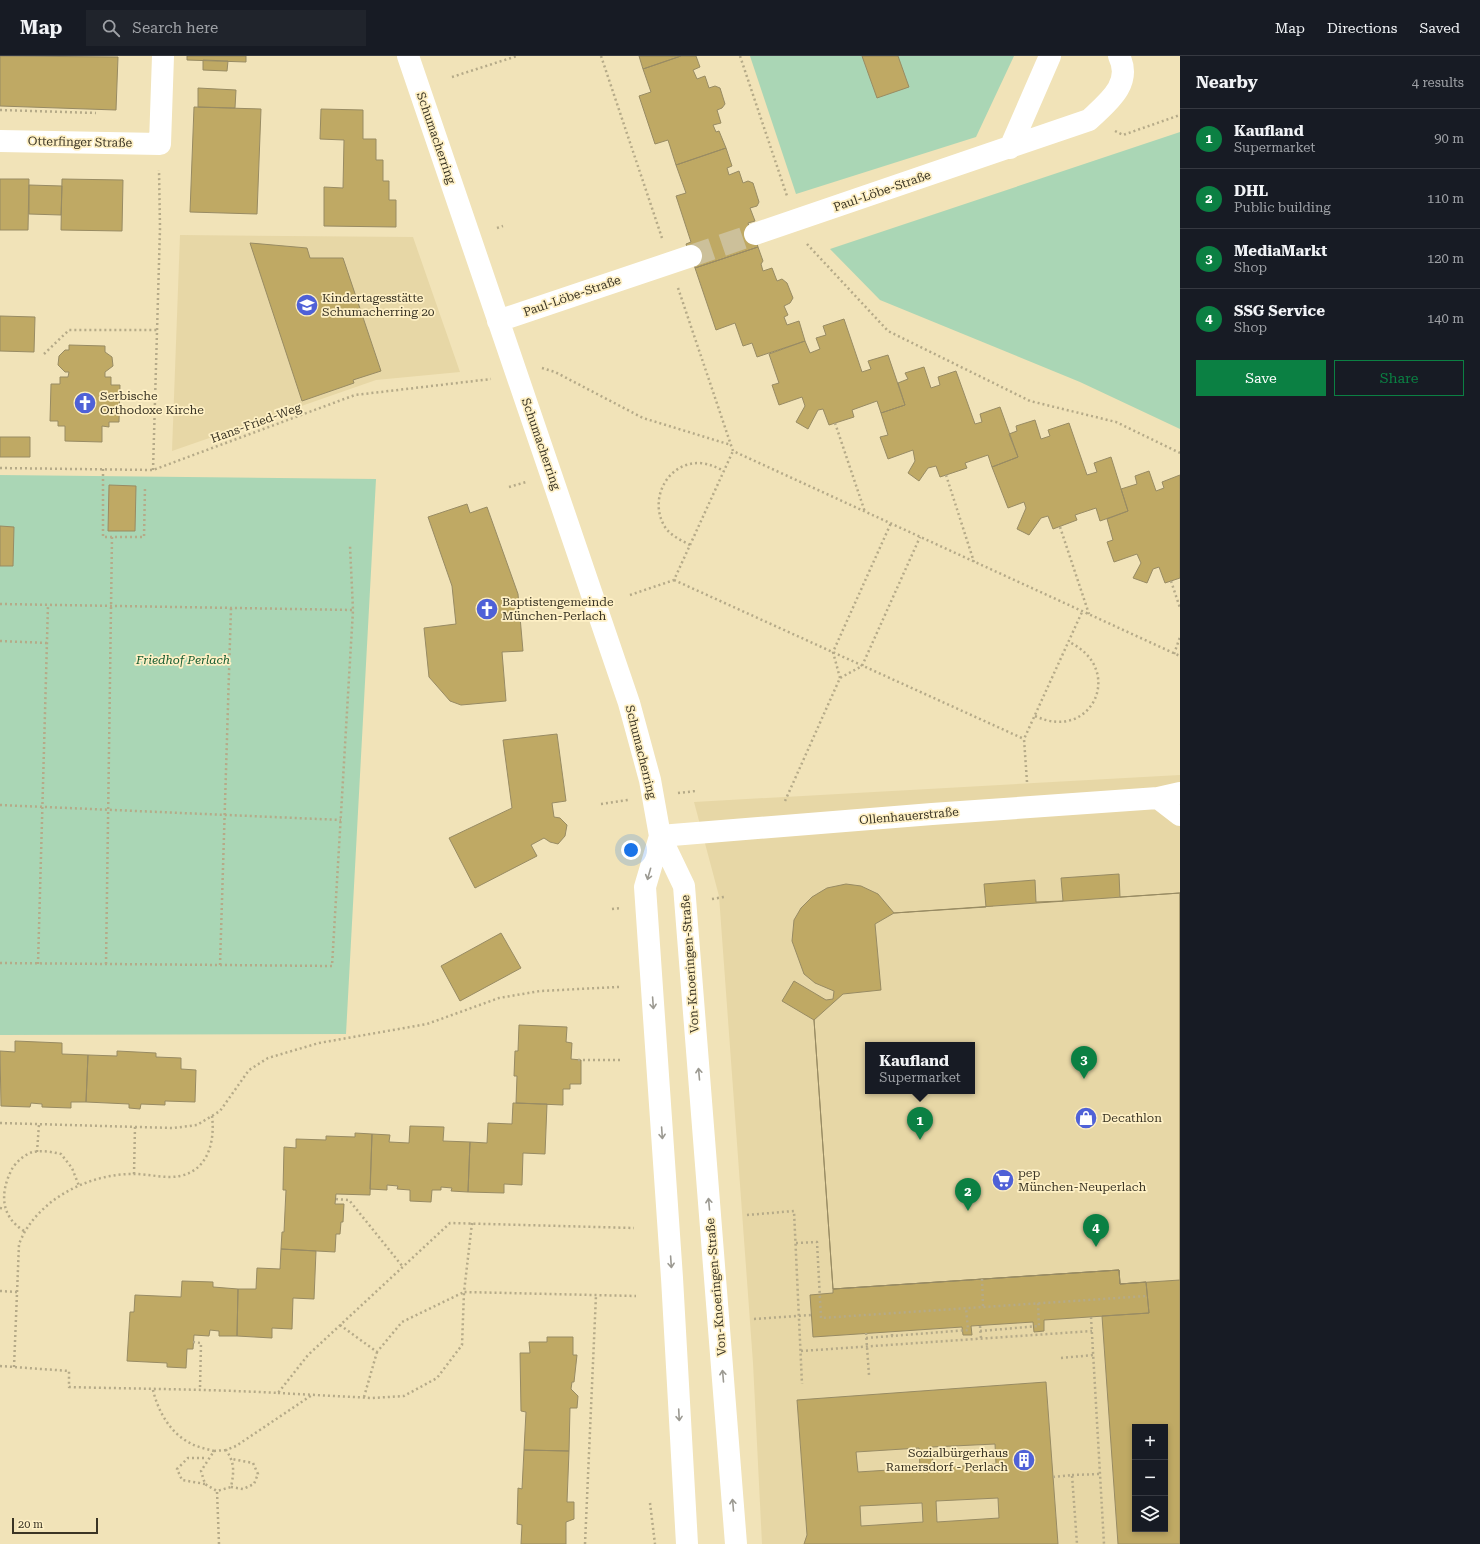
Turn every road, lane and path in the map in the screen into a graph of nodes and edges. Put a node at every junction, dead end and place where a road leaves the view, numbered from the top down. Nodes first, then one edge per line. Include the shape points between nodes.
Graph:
1 (163, 56) edge
2 (408, 56) edge
3 (517, 56) edge
4 (601, 56) edge
5 (740, 56) edge
6 (1050, 56) edge
7 (1119, 56) edge
8 (452, 78) dead end
9 (0, 110) edge
10 (96, 113) dead end
11 (1180, 115) edge
12 (1089, 120) junction
13 (0, 141) edge
14 (160, 144) junction
15 (1010, 148) junction
16 (795, 220) junction
17 (503, 226) dead end
18 (497, 228) dead end
19 (755, 234) tunnel mouth
20 (662, 239) dead end
21 (691, 256) tunnel mouth
22 (670, 263) junction
23 (498, 321) junction
24 (158, 330) junction
25 (44, 354) dead end
26 (517, 374) junction
27 (835, 423) dead end
28 (731, 445) junction
29 (733, 450) junction
30 (1180, 453) edge
31 (0, 468) edge
32 (103, 469) junction
33 (153, 470) junction
34 (724, 471) junction
35 (946, 475) dead end
36 (145, 487) dead end
37 (865, 512) junction
38 (891, 523) junction
39 (1060, 527) dead end
40 (112, 537) junction
41 (920, 537) junction
42 (690, 545) junction
43 (350, 546) dead end
44 (974, 562) junction
45 (674, 580) junction
46 (1171, 581) dead end
47 (630, 595) dead end
48 (0, 604) edge
49 (48, 605) junction
50 (111, 606) junction
51 (231, 608) junction
52 (1180, 608) edge
53 (353, 610) junction
54 (1082, 611) junction
55 (1090, 614) junction
56 (1180, 637) edge
57 (0, 641) edge
58 (1068, 642) junction
59 (47, 644) junction
60 (833, 652) junction
61 (1174, 654) junction
62 (1180, 656) edge
63 (862, 666) junction
64 (840, 678) junction
65 (1035, 716) junction
66 (1024, 739) junction
67 (1027, 781) dead end
68 (790, 789) dead end
69 (1180, 793) edge
70 (1158, 798) junction
71 (632, 800) dead end
72 (602, 804) dead end
73 (0, 805) edge
74 (43, 807) junction
75 (108, 811) junction
76 (1180, 815) edge
77 (226, 816) junction
78 (341, 820) junction
79 (660, 836) junction
80 (0, 963) edge
81 (38, 964) junction
82 (106, 964) junction
83 (220, 965) junction
84 (619, 987) dead end
85 (578, 1060) dead end
86 (623, 1060) dead end
87 (212, 1116) junction
88 (0, 1123) edge
89 (39, 1124) junction
90 (135, 1127) junction
91 (38, 1152) junction
92 (134, 1174) junction
93 (79, 1186) junction
94 (336, 1199) dead end
95 (0, 1208) edge
96 (5, 1209) junction
97 (747, 1215) dead end
98 (472, 1223) junction
99 (634, 1228) dead end
100 (24, 1231) junction
101 (796, 1243) junction
102 (403, 1267) junction
103 (982, 1279) dead end
104 (0, 1291) edge
105 (17, 1292) junction
106 (464, 1292) junction
107 (596, 1295) junction
108 (636, 1296) dead end
109 (1147, 1296) dead end
110 (1038, 1303) junction
111 (983, 1307) junction
112 (966, 1308) junction
113 (811, 1315) dead end
114 (799, 1316) junction
115 (1091, 1317) dead end
116 (754, 1320) dead end
117 (340, 1325) junction
118 (980, 1326) dead end
119 (980, 1331) junction
120 (1092, 1331) junction
121 (892, 1332) dead end
122 (866, 1333) dead end
123 (892, 1336) junction
124 (866, 1338) junction
125 (981, 1338) junction
126 (193, 1342) dead end
127 (867, 1346) junction
128 (801, 1351) junction
129 (377, 1352) junction
130 (1093, 1355) junction
131 (1061, 1358) dead end
132 (0, 1366) edge
133 (14, 1367) junction
134 (869, 1375) dead end
135 (802, 1384) dead end
136 (200, 1389) junction
137 (153, 1390) junction
138 (278, 1393) junction
139 (312, 1395) junction
140 (364, 1397) junction
141 (226, 1450) junction
142 (214, 1451) junction
143 (208, 1458) junction
144 (232, 1459) junction
145 (1100, 1474) junction
146 (1072, 1475) junction
147 (1053, 1477) dead end
148 (205, 1484) junction
149 (231, 1487) junction
150 (217, 1491) junction
151 (684, 1497) junction
152 (650, 1503) dead end
153 (219, 1544) edge
154 (586, 1544) edge
155 (655, 1544) edge
156 (677, 1544) edge
157 (687, 1544) edge
158 (736, 1544) edge
159 (1077, 1544) edge
160 (1104, 1544) edge

1 - 14 street
2 - 23 street, Schumacherring
3 - 8 path
4 - 20 path
5 - 16 path
6 - 15 street
7 - 12 street, Paul-Löbe-Straße via 1123,70 1120,88
9 - 10 path via 36,109
11 - 12 path via 1122,135
12 - 15 street, Paul-Löbe-Straße
13 - 14 street, Otterfinger Straße
14 - 24 path
15 - 16 street, Paul-Löbe-Straße
16 - 19 street, Paul-Löbe-Straße
16 - 30 path via 800,237 888,331 1030,401 1116,422
17 - 18 path
21 - 22 street, Paul-Löbe-Straße
22 - 23 street, Paul-Löbe-Straße
22 - 28 path
23 - 26 street, Schumacherring
24 - 25 path via 69,330
24 - 33 path
26 - 28 path, Hans-Fried-Weg via 537,366 555,372 643,418
26 - 33 path, Hans-Fried-Weg via 499,379 355,395
26 - 79 street, Schumacherring via 629,703 650,780
27 - 37 path
28 - 29 path
29 - 34 path
29 - 37 path
31 - 32 path, Hans-Fried-Weg
32 - 33 path, Hans-Fried-Weg
32 - 40 path via 103,537
34 - 42 path
34 - 42 path via 711,465 688,465 676,470 661,488 658,501 660,515 666,528 676,538
35 - 44 path
36 - 40 path via 144,537
37 - 38 path
38 - 41 path
38 - 60 path
39 - 55 path
40 - 50 path
41 - 44 path
41 - 63 path
42 - 45 path
43 - 53 path
44 - 54 path
45 - 47 path
45 - 60 path
46 - 52 path
48 - 49 path
49 - 50 path
49 - 59 path
50 - 51 path
50 - 75 path
51 - 53 path
51 - 77 path
53 - 78 path
54 - 55 path
54 - 58 path
55 - 61 path
56 - 61 path
57 - 59 path
58 - 65 path
58 - 65 path via 1081,648 1091,658 1097,670 1099,684 1095,698 1085,712 1070,721 1052,722
59 - 74 path
60 - 63 path
60 - 64 path
61 - 62 path
63 - 64 path
63 - 66 path
64 - 68 path
65 - 66 path
66 - 67 path
69 - 70 street, Ollenhauerstraße
70 - 76 street
70 - 79 street, Ollenhauerstraße
71 - 72 path
73 - 74 path
74 - 75 path
74 - 81 path
75 - 77 path
75 - 82 path
77 - 78 path
77 - 83 path
78 - 83 path via 332,966
79 -> 151 street via 645,887
158 -> 79 street, Von-Knoeringen-Straße via 684,886
80 - 81 path
81 - 82 path
82 - 83 path
84 - 87 path via 540,990 499,998 427,1024 318,1043 268,1058 249,1070 220,1111
85 - 86 path
87 - 90 path via 197,1125 173,1128
87 - 92 path via 214,1132 211,1148 194,1171 171,1177
88 - 89 path
89 - 90 path
89 - 91 path
90 - 92 path
91 - 93 path via 61,1154 72,1168
91 - 96 path via 32,1152 15,1164 6,1178 2,1189
92 - 93 path
93 - 100 path via 56,1198 36,1215
94 - 102 path via 349,1200
95 - 96 path
96 - 100 path via 11,1220
97 - 101 path via 794,1211
98 - 99 path
98 - 102 path via 450,1223
98 - 106 path
100 - 105 path via 19,1244
101 - 112 path via 817,1242 821,1318
101 - 114 path
102 - 117 path
103 - 111 path
104 - 105 path
105 - 133 path
106 - 107 path
106 - 129 path via 402,1322
106 - 140 path via 462,1345 437,1378 404,1396
107 - 108 path
107 - 154 path
109 - 110 path
110 - 111 path
110 - 119 path via 1039,1326
111 - 112 path
112 - 123 path via 968,1330
113 - 114 path
114 - 116 path
114 - 128 path
115 - 120 path
117 - 129 path
117 - 138 path via 308,1355
118 - 119 path
119 - 125 path
120 - 125 path
120 - 130 path
121 - 123 path
122 - 124 path
123 - 124 path
124 - 127 path
125 - 127 path
126 - 136 path via 201,1343
127 - 128 path
127 - 134 path
128 - 135 path
129 - 140 path
130 - 131 path
130 - 145 path
132 - 133 path
133 - 137 path via 69,1371 69,1387
136 - 137 path
136 - 138 path
137 - 142 path via 156,1404 167,1424 189,1443
138 - 139 path
139 - 140 path
139 - 141 path via 236,1446
141 - 142 path
141 - 144 path
142 - 143 path
143 - 148 path via 200,1470
143 - 148 path via 188,1458 177,1470 182,1480
144 - 149 path via 234,1472
144 - 149 path via 253,1463 258,1474 254,1484 243,1489
145 - 146 path
145 - 160 path
146 - 147 path
146 - 159 path
148 - 150 path
149 - 150 path
150 - 153 path
151 - 156 street
151 - 157 street
152 - 155 path

